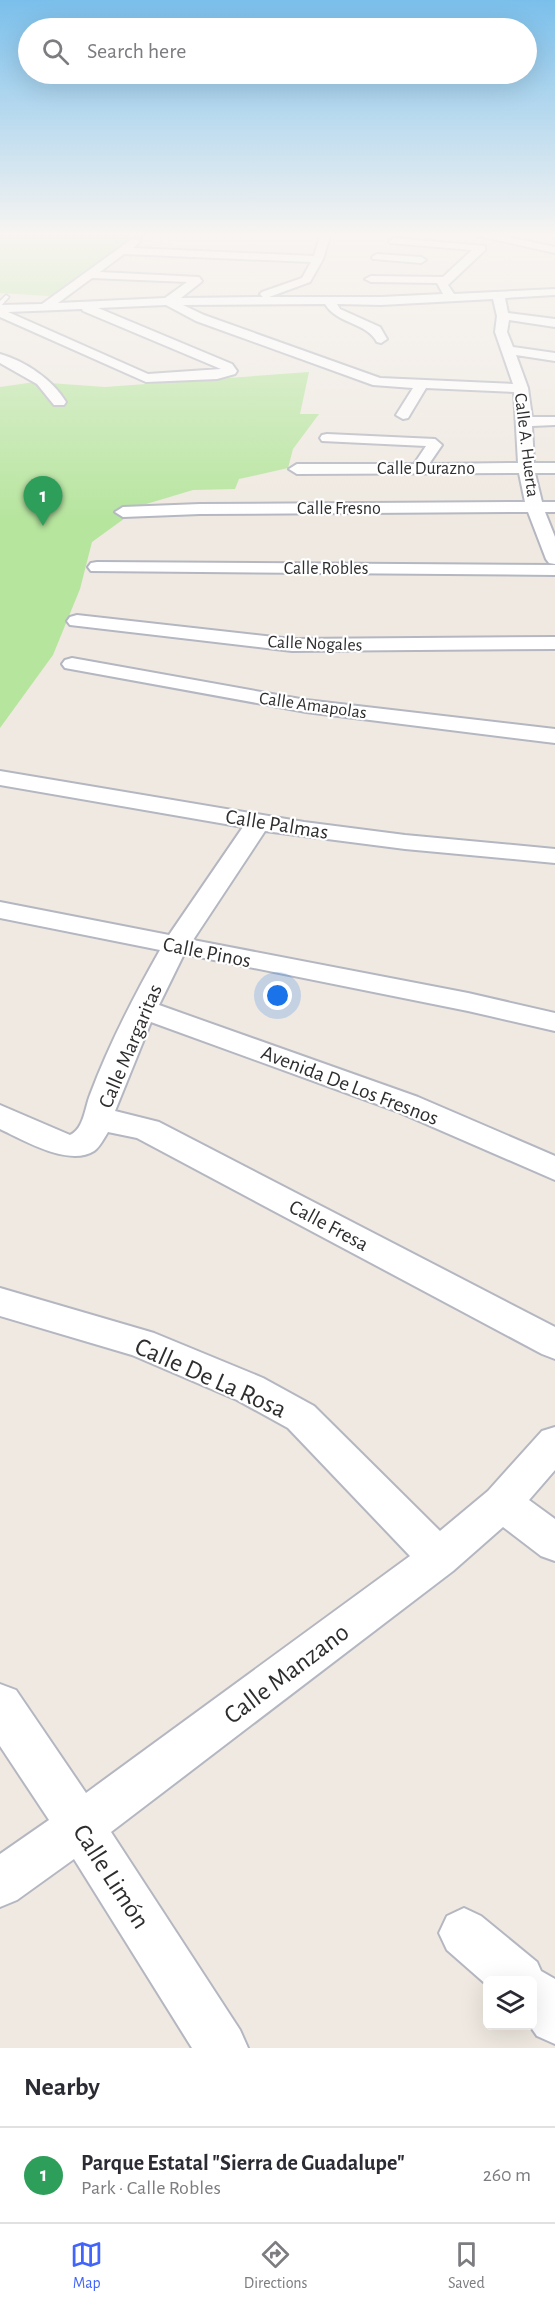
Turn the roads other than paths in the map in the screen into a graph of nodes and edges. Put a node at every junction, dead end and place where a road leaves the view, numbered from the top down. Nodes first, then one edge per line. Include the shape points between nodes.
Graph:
1 (42, 329) edge
2 (135, 329) edge
3 (229, 329) edge
4 (373, 329) edge
5 (501, 329) edge
6 (381, 339) dead end
7 (507, 350) junction
8 (555, 357) edge
9 (0, 358) edge
10 (428, 380) junction
11 (521, 388) junction
12 (59, 402) dead end
13 (403, 415) dead end
14 (555, 421) edge
15 (525, 422) junction
16 (327, 438) dead end
17 (526, 468) junction
18 (555, 468) edge
19 (418, 469) junction
20 (297, 470) dead end
21 (555, 507) edge
22 (535, 508) junction
23 (123, 512) dead end
24 (555, 559) edge
25 (97, 567) dead end
26 (555, 570) edge
27 (77, 621) dead end
28 (555, 643) edge
29 (72, 664) dead end
30 (555, 736) edge
31 (0, 778) edge
32 (259, 822) junction
33 (555, 856) edge
34 (0, 910) edge
35 (176, 946) junction
36 (142, 1009) junction
37 (555, 1022) edge
38 (0, 1116) edge
39 (99, 1120) junction
40 (555, 1169) edge
41 (0, 1302) edge
42 (555, 1344) edge
43 (555, 1443) edge
44 (502, 1503) junction
45 (555, 1543) edge
46 (440, 1557) junction
47 (0, 1706) edge
48 (80, 1826) junction
49 (0, 1883) edge
50 (464, 1933) dead end
51 (514, 1976) edge
52 (537, 1997) edge
53 (555, 2018) edge
54 (222, 2048) edge

1 - 2 street via 151,379 217,375 230,370
3 - 10 street via 370,380
4 - 6 street
5 - 7 street, Calle A. Huerta
7 - 8 street
7 - 11 street, Calle A. Huerta
9 - 12 street via 55,393
10 - 11 street
10 - 13 street
11 - 15 street, Calle A. Huerta
14 - 15 street
15 - 17 street, Calle A. Huerta
16 - 19 street via 430,442 434,445
17 - 18 street, Calle Durazno
17 - 19 street, Calle Durazno
17 - 22 street, Calle A. Huerta
19 - 20 street, Calle Durazno
21 - 22 street, Calle Fresno
22 - 23 street, Calle Fresno
22 - 24 street, Calle A. Huerta
25 - 26 street, Calle Robles
27 - 28 street, Calle Nogales via 292,645
29 - 30 street, Calle Amapolas via 306,706
31 - 32 street, Calle Palmas
32 - 33 street, Calle Palmas via 405,842
32 - 35 street, Calle Margaritas
34 - 35 street, Calle Pinos
35 - 36 street, Calle Margaritas
35 - 37 street, Calle Pinos
36 - 39 street, Calle Margaritas via 103,1097
36 - 40 street, Avenida De Los Fresnos via 407,1104
38 - 39 street, Calle Margaritas via 76,1146 85,1141
39 - 42 street, Calle Fresa via 148,1130
41 - 46 street, Calle De La Rosa via 141,1343 250,1389 301,1417
43 - 44 street, Calle Manzano
44 - 45 street
44 - 46 street, Calle Manzano
46 - 48 street, Calle Manzano
47 - 48 street, Calle Limón
48 - 49 street, Calle Manzano
48 - 54 street, Calle Limón
50 - 51 street
52 - 53 street

